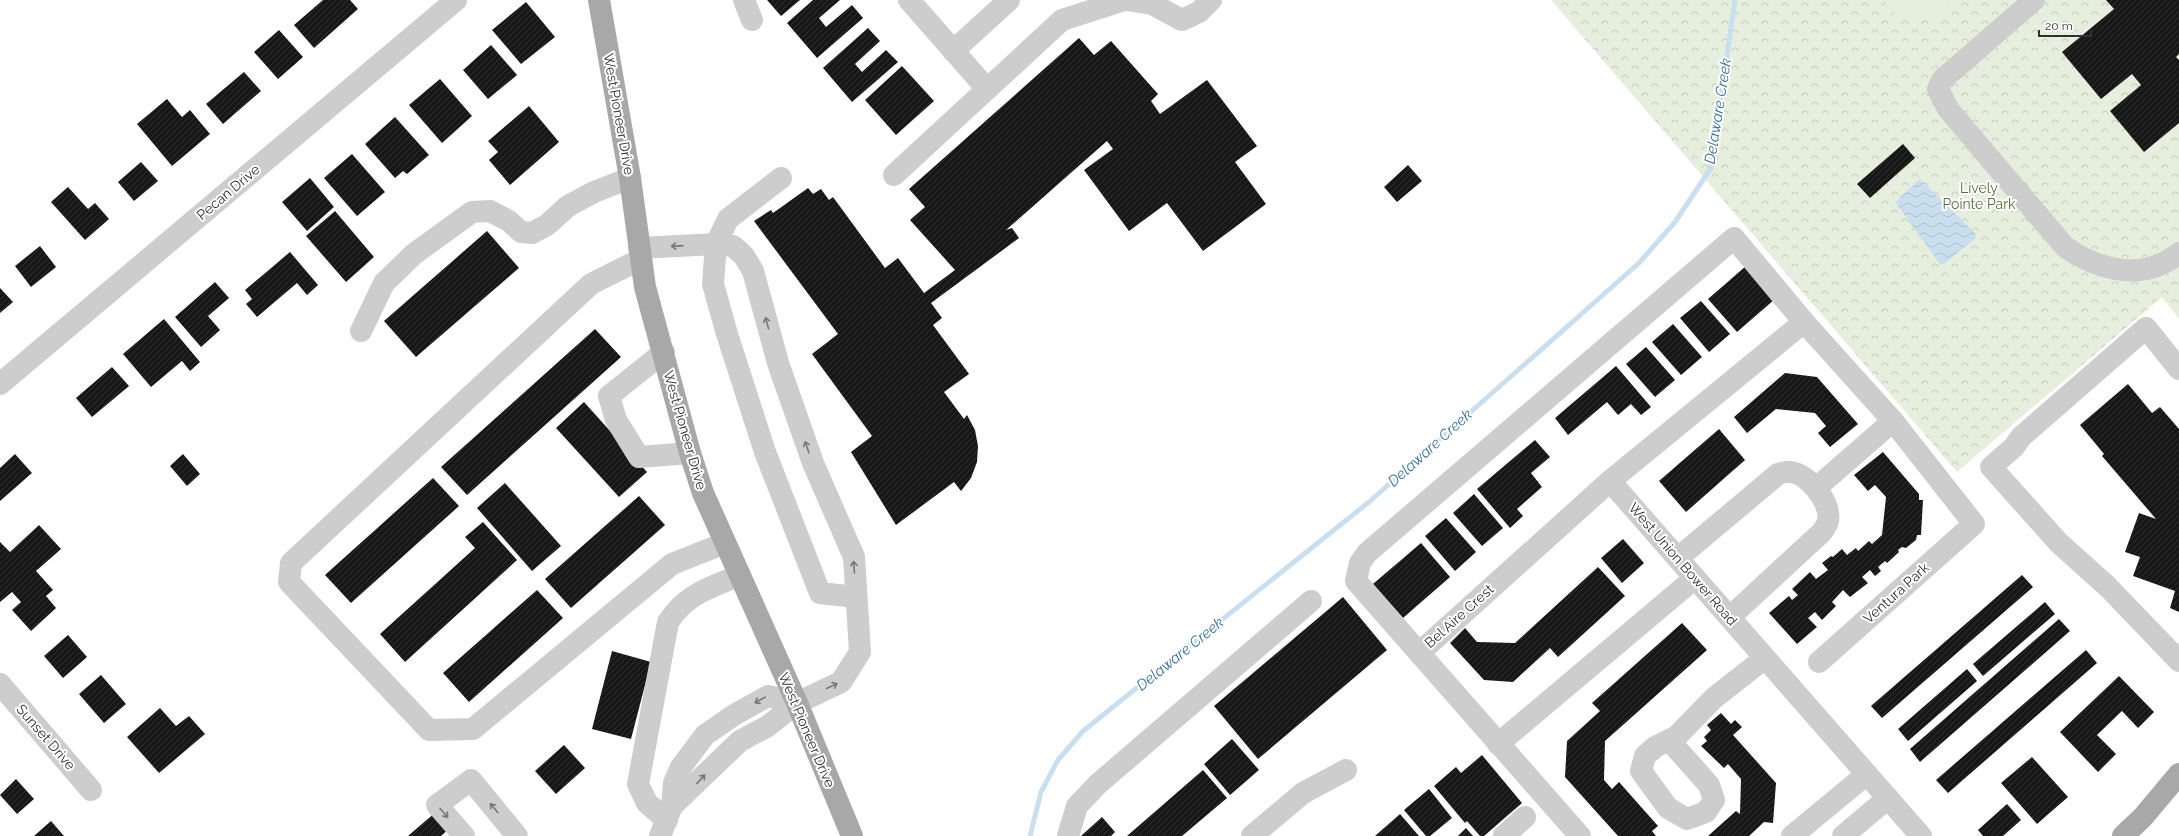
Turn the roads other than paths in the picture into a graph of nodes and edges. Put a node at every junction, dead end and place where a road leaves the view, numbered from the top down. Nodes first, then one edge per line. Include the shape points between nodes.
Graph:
1 (456, 0) edge
2 (599, 0) edge
3 (744, 0) edge
4 (909, 0) edge
5 (1009, 0) edge
6 (1125, 0) edge
7 (1211, 0) edge
8 (2034, 0) edge
9 (752, 20) dead end
10 (953, 51) junction
11 (987, 89) junction
12 (894, 175) dead end
13 (630, 178) junction
14 (781, 178) dead end
15 (716, 244) junction
16 (640, 253) junction
17 (2179, 253) edge
18 (1804, 322) junction
19 (361, 331) dead end
20 (664, 352) junction
21 (2179, 369) edge
22 (0, 384) edge
23 (1893, 421) junction
24 (690, 453) junction
25 (1610, 481) junction
26 (1816, 488) junction
27 (725, 543) junction
28 (1678, 558) junction
29 (740, 575) junction
30 (1695, 578) junction
31 (856, 597) junction
32 (1311, 601) dead end
33 (1730, 618) junction
34 (1418, 653) junction
35 (1765, 658) junction
36 (1819, 662) dead end
37 (2179, 662) edge
38 (0, 684) edge
39 (797, 703) junction
40 (1669, 740) dead end
41 (1498, 744) junction
42 (1346, 770) dead end
43 (1867, 774) junction
44 (2179, 774) edge
45 (91, 790) dead end
46 (1888, 798) junction
47 (1525, 818) dead end
48 (666, 820) edge
49 (464, 836) edge
50 (517, 836) edge
51 (852, 836) edge
52 (1068, 836) edge
53 (1252, 836) edge
54 (1504, 836) edge
55 (1580, 836) edge
56 (1792, 836) edge
57 (1843, 836) edge
58 (1921, 836) edge
59 (2123, 836) edge

1 - 22 street, Pecan Drive
2 - 13 main road, West Pioneer Drive
3 - 9 street
4 - 10 street
5 - 10 street
6 - 7 street via 1152,4 1182,20 1199,12
6 - 11 street via 1062,20
8 - 17 street via 1942,80 1938,89 1948,108 2065,247 2082,258 2103,267 2129,272 2151,269
10 - 11 street
11 - 12 street
13 - 16 main road, West Pioneer Drive
13 - 19 street via 594,192 568,206 547,225 532,233 521,232 510,221 490,211 472,212 414,254 384,283
14 - 15 street via 728,219
15 -> 16 street
31 -> 15 street via 854,557 813,463 778,363 753,271 744,256 733,246
15 - 31 street via 713,284 764,452 820,593
16 - 20 main road, West Pioneer Drive via 646,287
16 - 27 street via 591,284 291,563 289,582 429,730 473,729 672,564
18 - 23 street
18 - 25 street
18 - 34 street via 1734,238 1379,542 1360,564 1356,581
20 - 24 main road, West Pioneer Drive
20 - 24 street via 609,396 616,420 639,457
21 - 37 street via 2146,328 2021,437 2014,447 1991,467 2059,544 2108,587
23 - 26 street
23 - 36 street, Ventura Park via 1974,524
24 - 27 main road, West Pioneer Drive via 703,493
25 - 28 street, West Union Bower Road
25 - 34 street, Bel Aire Crest
26 - 28 street via 1801,476 1790,472 1778,474
26 - 33 street via 1827,508 1828,521 1822,532
27 - 29 main road, West Pioneer Drive
28 - 30 street, West Union Bower Road
29 - 39 main road, West Pioneer Drive
29 - 48 street via 691,596 677,608 668,622 638,784 647,803
30 - 33 street, West Union Bower Road
30 - 41 street
39 -> 31 street via 841,682 860,652
32 - 52 street via 1098,784 1077,806
33 - 35 street, West Union Bower Road
34 - 41 street, Bel Aire Crest
35 - 40 street via 1714,698 1677,736
35 - 43 street, West Union Bower Road
38 - 45 street, Sunset Drive
39 - 48 street via 768,726 740,742
39 - 51 main road, West Pioneer Drive
41 - 55 street, Bel Aire Crest
42 - 53 street via 1303,794
43 - 46 street, West Union Bower Road
43 - 56 street
44 - 59 main road via 2143,817
46 - 57 street
46 - 58 street, West Union Bower Road
47 - 54 street
50 -> 49 street via 471,780 437,805

